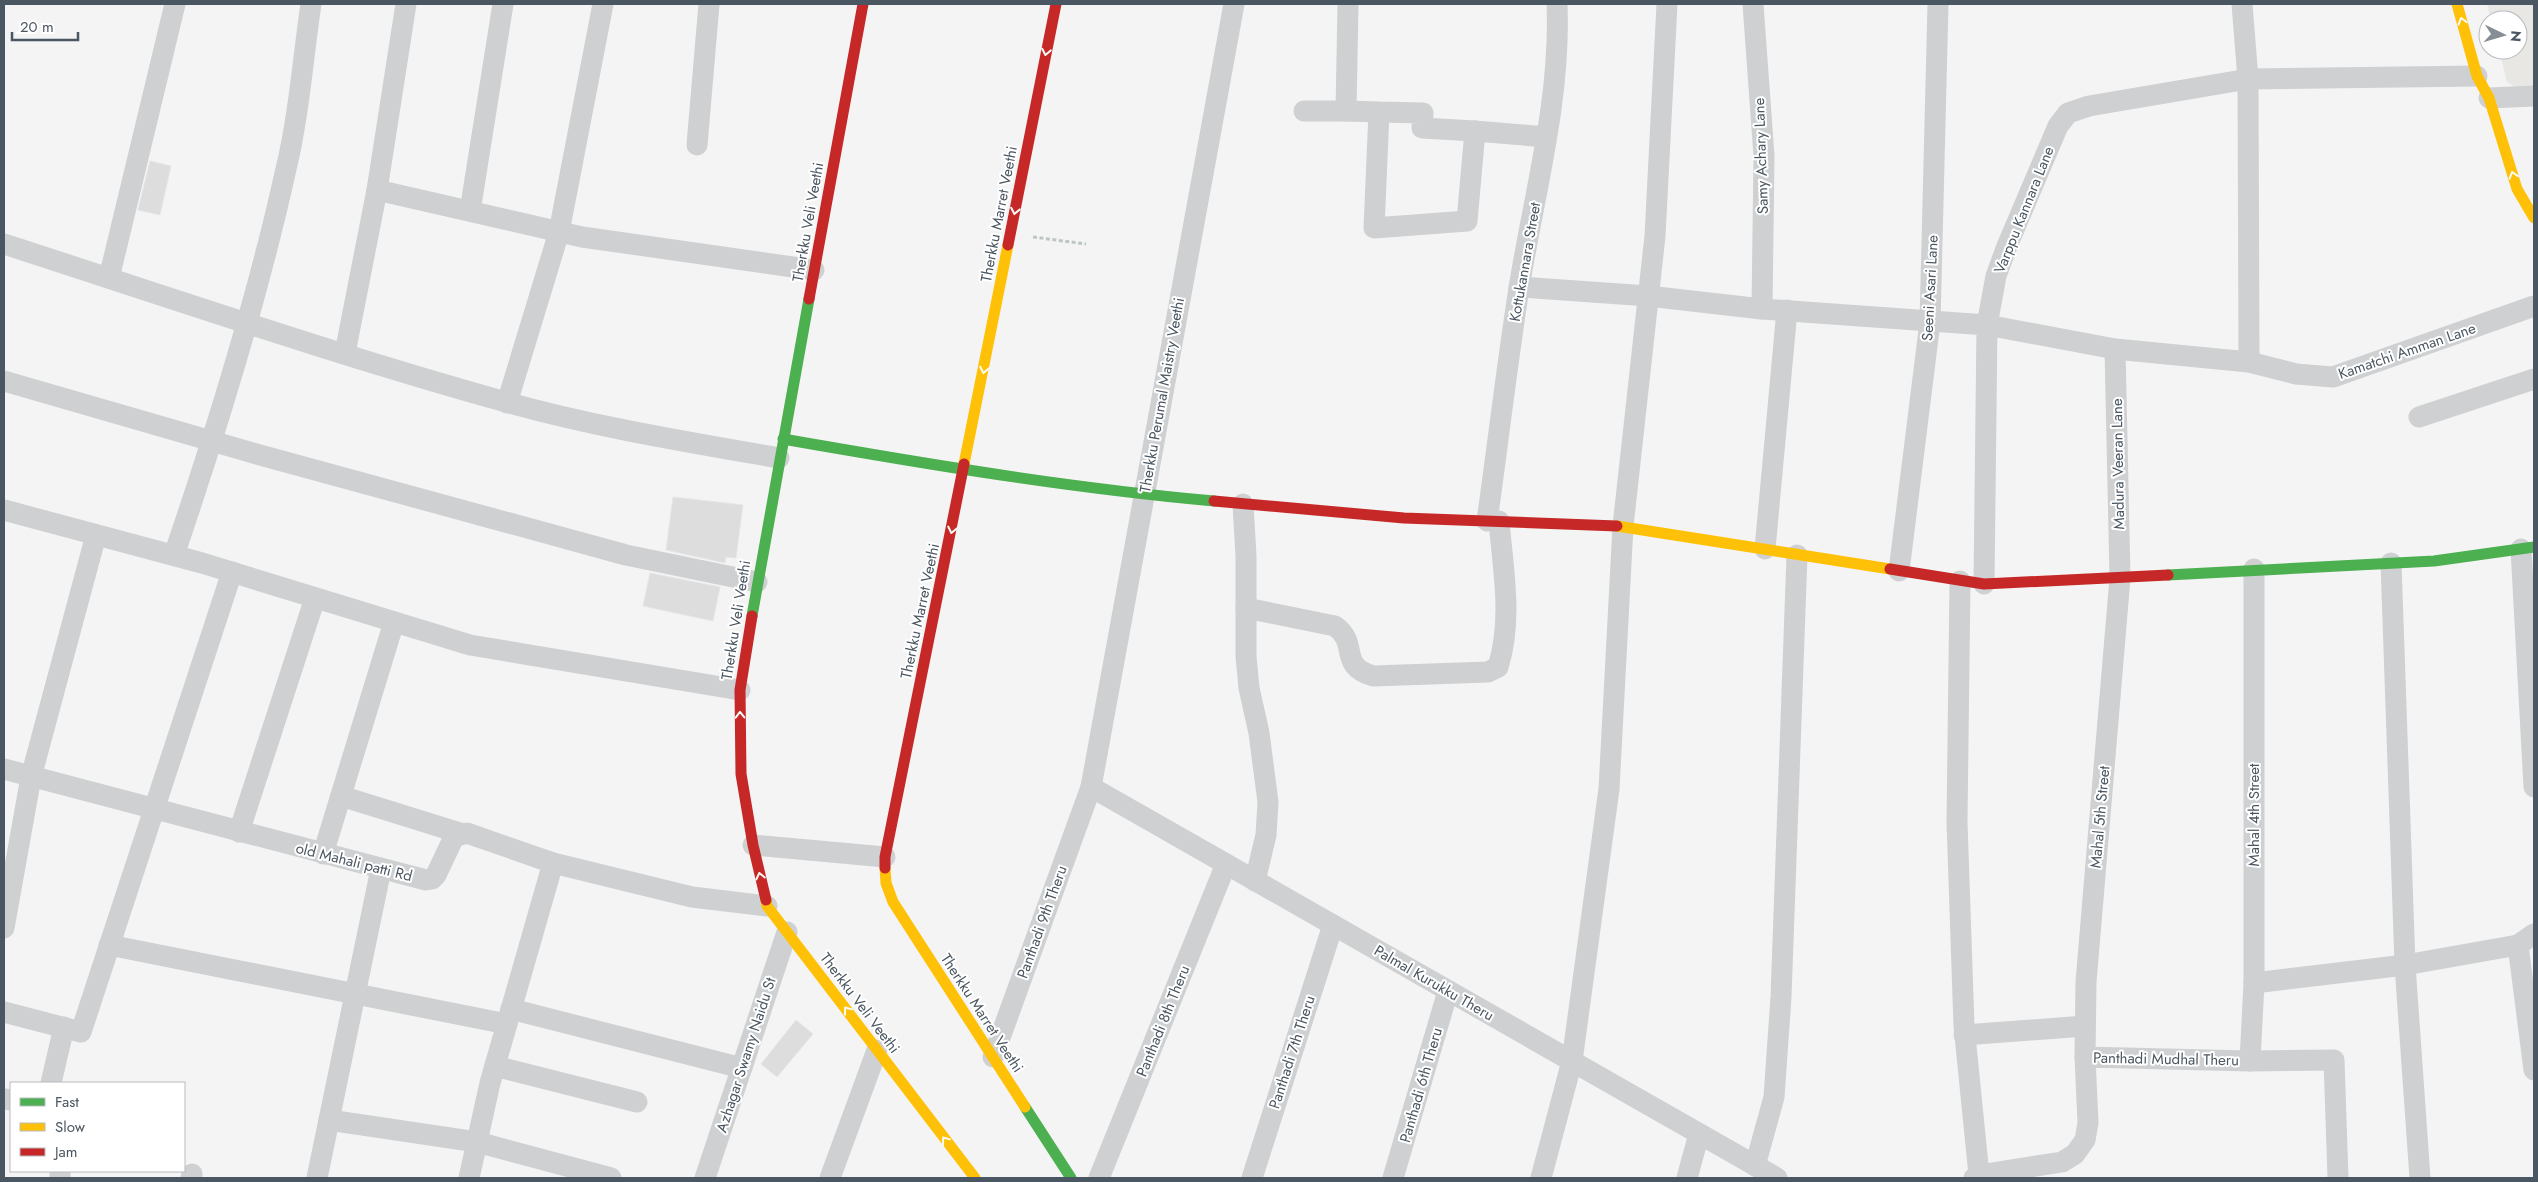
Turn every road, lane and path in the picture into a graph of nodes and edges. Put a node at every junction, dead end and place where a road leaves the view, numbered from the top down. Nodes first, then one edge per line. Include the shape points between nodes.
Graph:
1 (175, 4) edge
2 (311, 4) edge
3 (406, 4) edge
4 (504, 4) edge
5 (603, 4) edge
6 (709, 4) edge
7 (863, 4) edge
8 (1056, 4) edge
9 (1234, 4) edge
10 (1348, 4) edge
11 (1557, 4) edge
12 (1667, 4) edge
13 (1752, 4) edge
14 (1938, 4) edge
15 (2242, 4) edge
16 (2457, 4) edge
17 (2477, 76) junction
18 (2248, 79) junction
19 (2534, 96) edge
20 (2489, 98) junction
21 (1304, 110) dead end
22 (1346, 111) junction
23 (1380, 112) junction
24 (1475, 131) junction
25 (1546, 137) junction
26 (698, 145) dead end
27 (377, 190) junction
28 (470, 212) junction
29 (2534, 218) edge
30 (559, 232) junction
31 (1010, 235) junction
32 (4, 244) edge
33 (1086, 244) dead end
34 (814, 270) junction
35 (109, 278) junction
36 (1519, 287) junction
37 (1648, 296) junction
38 (2534, 306) edge
39 (1762, 308) junction
40 (1787, 310) junction
41 (1930, 322) junction
42 (247, 323) junction
43 (1987, 325) junction
44 (2115, 349) junction
45 (345, 353) junction
46 (2249, 362) junction
47 (2534, 379) edge
48 (4, 381) edge
49 (507, 403) junction
50 (2420, 417) dead end
51 (213, 441) junction
52 (781, 449) junction
53 (964, 471) junction
54 (1144, 495) junction
55 (1243, 504) junction
56 (4, 510) edge
57 (1493, 521) junction
58 (1623, 526) junction
59 (96, 535) junction
60 (2527, 548) edge
61 (1765, 549) junction
62 (1797, 555) junction
63 (174, 556) junction
64 (2391, 563) junction
65 (2254, 568) junction
66 (1899, 571) junction
67 (232, 572) junction
68 (2120, 578) junction
69 (1960, 581) junction
70 (757, 582) junction
71 (1984, 584) junction
72 (315, 598) junction
73 (1246, 608) junction
74 (394, 622) junction
75 (740, 690) junction
76 (4, 769) edge
77 (31, 777) junction
78 (1091, 787) junction
79 (2534, 787) edge
80 (341, 796) junction
81 (155, 809) junction
82 (239, 832) junction
83 (460, 833) junction
84 (753, 845) junction
85 (323, 854) junction
86 (885, 858) junction
87 (553, 863) junction
88 (1226, 864) junction
89 (381, 870) junction
90 (1254, 881) junction
91 (767, 906) junction
92 (1332, 925) junction
93 (4, 928) edge
94 (787, 932) junction
95 (2526, 939) edge
96 (110, 945) junction
97 (2405, 965) junction
98 (2254, 983) junction
99 (1448, 991) junction
100 (355, 995) junction
101 (4, 1012) edge
102 (509, 1017) junction
103 (2086, 1026) junction
104 (64, 1027) junction
105 (1964, 1034) junction
106 (877, 1050) junction
107 (993, 1057) junction
108 (2085, 1057) junction
109 (1572, 1061) junction
110 (2250, 1061) junction
111 (495, 1066) junction
112 (742, 1068) junction
113 (2534, 1070) edge
114 (51, 1082) edge
115 (637, 1102) dead end
116 (329, 1120) junction
117 (1699, 1134) junction
118 (477, 1142) junction
119 (1755, 1166) junction
120 (1976, 1177) edge
121 (317, 1178) edge
122 (469, 1178) edge
123 (611, 1178) edge
124 (705, 1178) edge
125 (830, 1178) edge
126 (975, 1178) edge
127 (1071, 1178) edge
128 (1099, 1178) edge
129 (1252, 1178) edge
130 (1393, 1178) edge
131 (1541, 1178) edge
132 (1687, 1178) edge
133 (1777, 1178) edge
134 (2338, 1178) edge
135 (2420, 1178) edge

1 - 35 street
2 - 42 street via 287,168
3 - 27 street
4 - 28 street
5 - 30 street
6 - 26 street
7 - 34 main road, Therkku Veli Veethi
8 -> 31 main road, Therkku Marret Veethi
9 - 54 street, Therkku Perumal Maistry Veethi
10 - 22 street
11 - 25 street, Kottukannara Street via 1559,39
12 - 37 street
13 - 39 street, Samy Achary Lane via 1764,156
14 - 41 street, Seeni Asari Lane
15 - 18 street
17 -> 16 main road
17 - 18 street
17 - 20 main road
18 - 43 street, Varppu Kannara Lane via 2089,106 2068,113 2058,126 2007,246 1996,276
18 - 46 street
19 - 20 street
29 -> 20 main road via 2517,189
21 - 22 street
22 - 23 street
23 - 24 street via 1423,113 1422,128
23 - 24 street via 1374,228 1467,221
24 - 25 street
25 - 36 street, Kottukannara Street
27 - 28 street
27 - 45 street
28 - 30 street
30 - 34 street
30 - 49 street
31 - 33 path
31 -> 53 main road, Therkku Marret Veethi
32 - 35 street
34 - 52 main road, Therkku Veli Veethi
35 - 42 street
36 - 37 street, Kamatchi Amman Lane
36 - 57 street, Kottukannara Street
37 - 39 street, Kamatchi Amman Lane
37 - 58 street
38 - 46 street, Kamatchi Amman Lane via 2333,377 2296,374
39 - 40 street, Kamatchi Amman Lane
40 - 41 street, Kamatchi Amman Lane
40 - 61 street
41 - 43 street, Kamatchi Amman Lane
41 - 66 street, Seeni Asari Lane
42 - 45 street
42 - 51 street
43 - 44 street, Kamatchi Amman Lane
43 - 71 street, Varppu Kannara Lane
44 - 46 street, Kamatchi Amman Lane
44 - 68 street, Madura Veeran Lane
45 - 49 street
47 - 50 street
48 - 51 street
49 - 52 street via 638,433
51 - 63 street
51 - 70 street via 626,554
52 - 53 main road
52 - 70 main road, Therkku Veli Veethi
53 - 54 main road
53 -> 86 main road, Therkku Marret Veethi
54 - 55 main road
54 - 78 street, Therkku Perumal Maistry Veethi
55 - 57 main road via 1404,518
55 - 73 street
56 - 59 street
57 - 58 main road
57 - 73 street, Kottukannara Street via 1508,620 1498,667 1488,672 1373,676 1360,672 1354,666 1344,632 1335,626
58 - 61 main road
58 - 109 street via 1609,789
59 - 63 street
59 - 77 street
60 - 64 main road via 2434,561
60 - 79 street
61 - 62 main road
62 - 66 main road
62 - 119 street via 1781,997 1774,1097
63 - 67 street
64 - 65 main road
64 - 97 street
65 - 68 main road
65 - 98 street, Mahal 4th Street
66 - 69 main road
67 - 72 street
67 - 81 street
68 - 71 main road
68 - 103 street, Mahal 5th Street via 2087,972
69 - 71 main road
69 - 105 street via 1957,822
70 - 75 main road, Therkku Veli Veethi
72 - 74 street
72 - 82 street
73 - 90 street via 1246,664 1268,802 1266,835
74 - 75 street via 470,645
74 - 80 street
84 -> 75 main road, Therkku Veli Veethi via 742,774
76 - 77 street, old Mahali patti Rd
77 - 81 street, old Mahali patti Rd
77 - 93 street
78 - 88 street, Palmal Kurukku Theru
78 - 107 street, Panthadi 9th Theru
80 - 83 street
80 - 85 street
81 - 82 street, old Mahali patti Rd
81 - 96 street
82 - 85 street, old Mahali patti Rd
83 - 87 street via 474,834
83 - 89 street, old Mahali patti Rd via 454,837 432,879
84 - 86 street
91 -> 84 main road, Therkku Veli Veethi
85 - 89 street, old Mahali patti Rd
86 - 107 main road, Therkku Marret Veethi via 886,884 893,902
87 - 91 street via 692,897
87 - 102 street
88 - 90 street, Palmal Kurukku Theru
88 - 128 street, Panthadi 8th Theru
89 - 100 street
90 - 92 street, Palmal Kurukku Theru
91 - 94 main road, Therkku Veli Veethi
92 - 99 street, Palmal Kurukku Theru
92 - 129 street, Panthadi 7th Theru
106 -> 94 main road, Therkku Veli Veethi
94 - 112 street, Azhagar Swamy Naidu St
95 - 97 street
95 - 113 street
96 - 100 street
96 - 104 street via 81,1032
97 - 98 street
97 - 135 street
98 - 110 street, Mahal 4th Street
99 - 109 street, Palmal Kurukku Theru
99 - 130 street, Panthadi 6th Theru
100 - 102 street
100 - 116 street
101 - 104 street
102 - 111 street
102 - 112 street
103 - 105 street
103 - 108 street, Mahal 5th Street
104 - 114 street
105 - 120 street
106 - 125 street
126 -> 106 main road, Therkku Veli Veethi
107 - 127 main road, Therkku Marret Veethi
108 - 110 street, Panthadi Mudhal Theru
108 - 120 street, Panthadi Mudhal Theru via 2088,1123 2085,1140 2075,1154 2062,1162
109 - 117 street, Palmal Kurukku Theru
109 - 131 street
110 - 134 street, Panthadi Mudhal Theru via 2334,1060
111 - 115 street
111 - 118 street
112 - 124 street, Azhagar Swamy Naidu St
116 - 118 street
116 - 121 street
117 - 119 street, Palmal Kurukku Theru
117 - 132 street
118 - 122 street
118 - 123 street
119 - 133 street, Palmal Kurukku Theru

